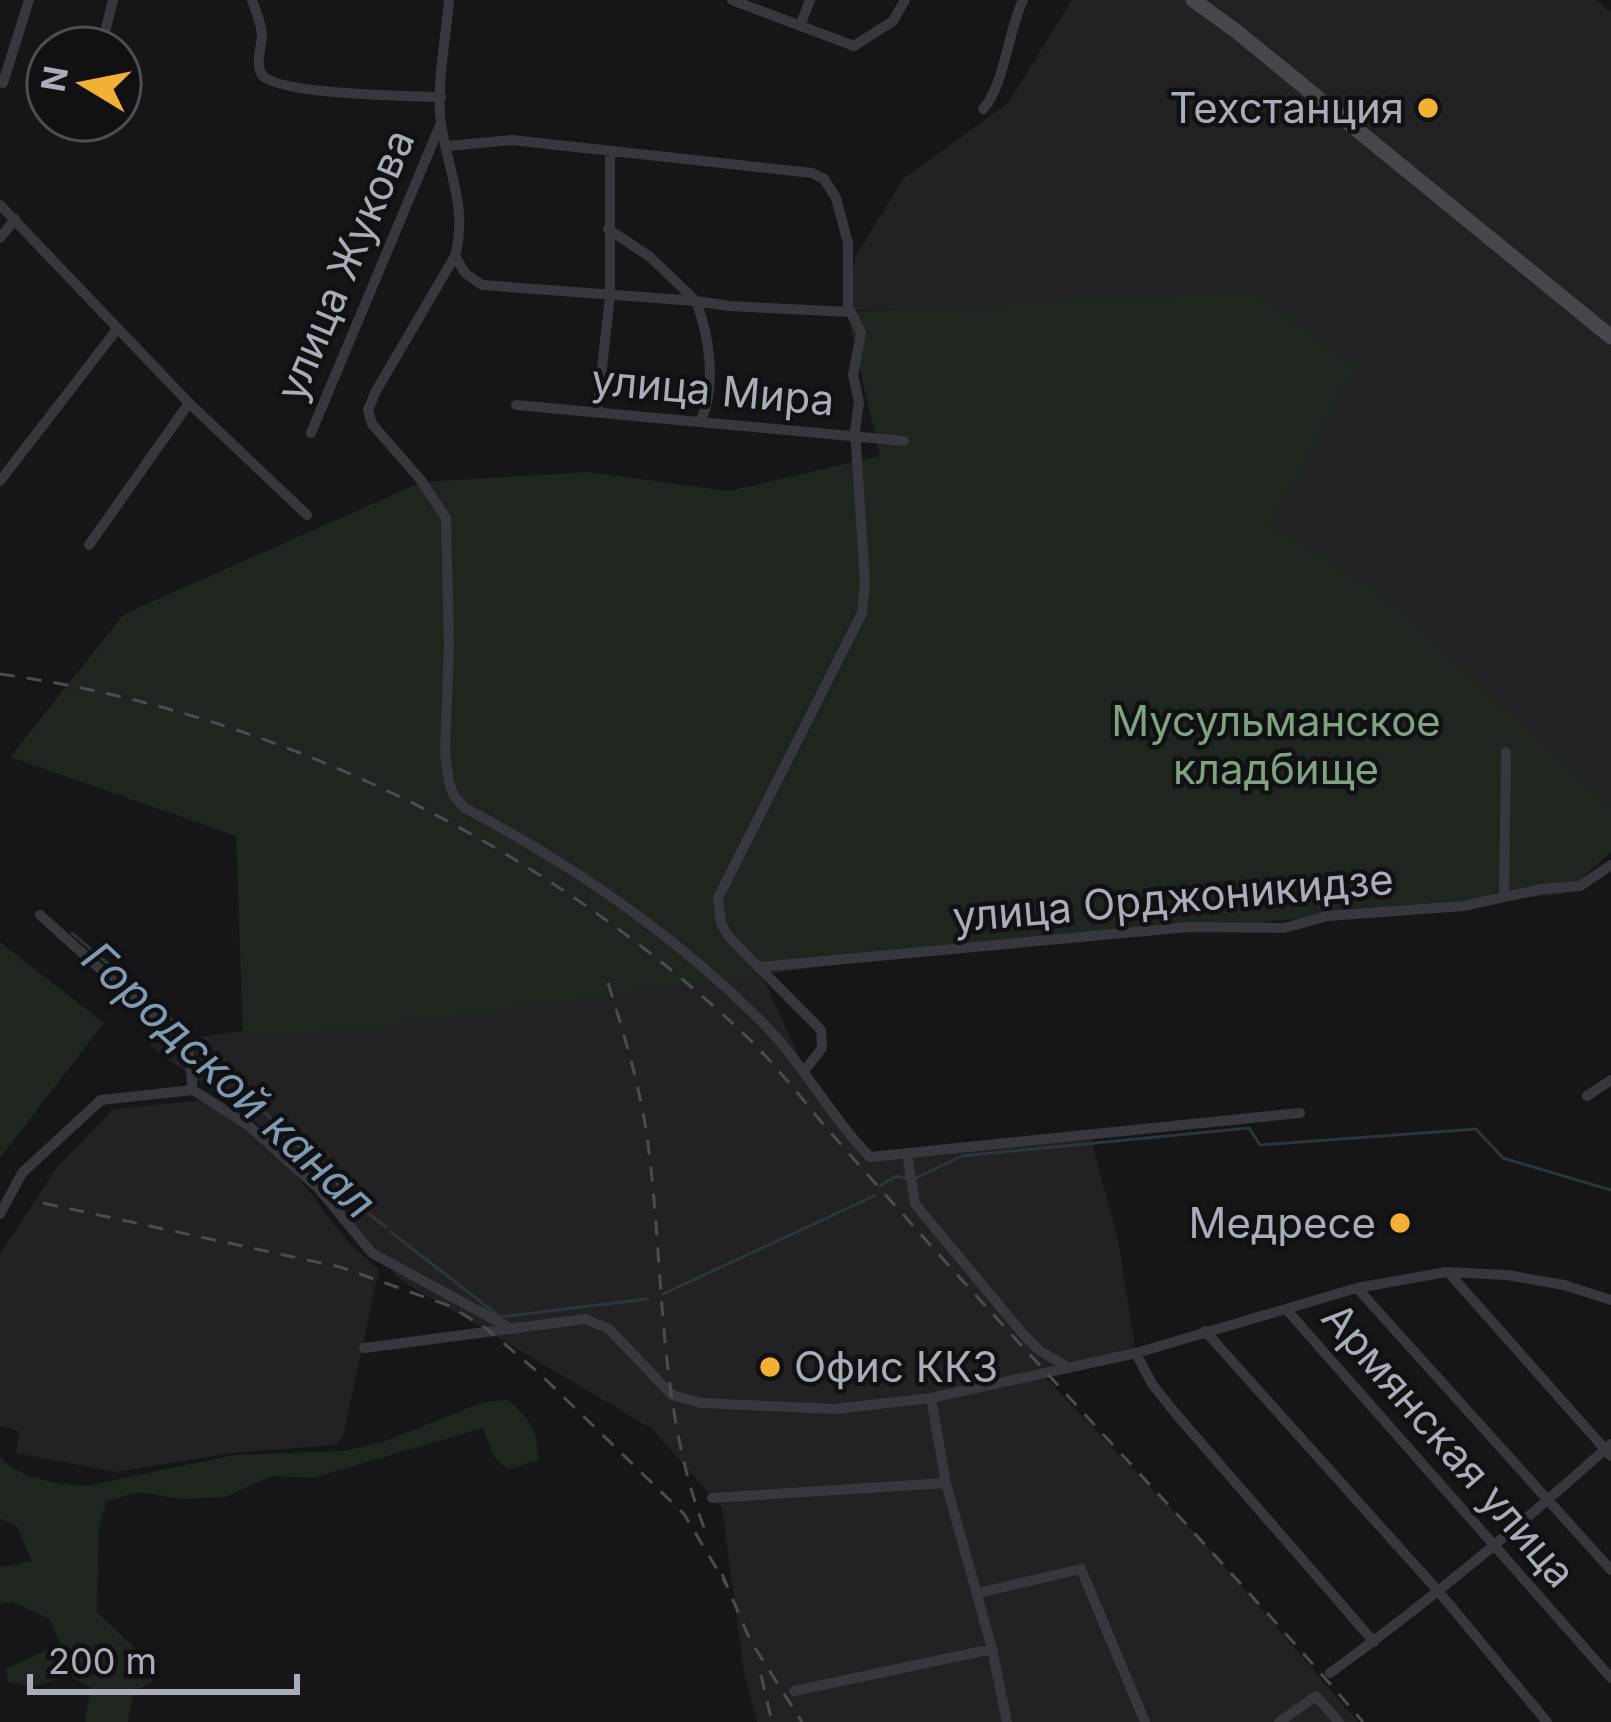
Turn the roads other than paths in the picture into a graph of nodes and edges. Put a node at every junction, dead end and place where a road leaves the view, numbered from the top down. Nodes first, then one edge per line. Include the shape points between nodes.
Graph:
1 (29, 0) edge
2 (252, 0) edge
3 (449, 0) edge
4 (732, 0) edge
5 (810, 0) edge
6 (905, 0) edge
7 (1023, 0) edge
8 (1193, 0) edge
9 (1211, 0) edge
10 (755, 4) edge
11 (800, 26) junction
12 (1236, 31) junction
13 (3, 83) dead end
14 (442, 97) junction
15 (983, 109) dead end
16 (441, 123) junction
17 (447, 146) junction
18 (610, 151) junction
19 (0, 205) edge
20 (15, 219) junction
21 (608, 229) junction
22 (0, 238) edge
23 (455, 256) junction
24 (610, 296) junction
25 (696, 301) junction
26 (729, 306) junction
27 (850, 312) junction
28 (118, 328) junction
29 (706, 328) junction
30 (1611, 338) edge
31 (189, 404) junction
32 (516, 404) dead end
33 (597, 413) junction
34 (701, 420) junction
35 (311, 433) dead end
36 (856, 436) junction
37 (904, 440) dead end
38 (0, 481) edge
39 (307, 515) dead end
40 (89, 545) dead end
41 (1506, 752) dead end
42 (1611, 866) edge
43 (1504, 897) junction
44 (40, 915) dead end
45 (759, 967) junction
46 (805, 1070) junction
47 (1611, 1080) edge
48 (194, 1090) junction
49 (1587, 1096) dead end
50 (1300, 1113) dead end
51 (907, 1153) junction
52 (0, 1214) edge
53 (1449, 1273) junction
54 (1358, 1288) junction
55 (1611, 1300) edge
56 (1286, 1309) junction
57 (509, 1328) junction
58 (1204, 1331) junction
59 (364, 1348) dead end
60 (1136, 1353) junction
61 (1069, 1368) junction
62 (931, 1398) junction
63 (1609, 1450) edge
64 (946, 1484) junction
65 (712, 1498) dead end
66 (1550, 1500) junction
67 (1494, 1547) junction
68 (1611, 1570) edge
69 (1439, 1592) junction
70 (977, 1593) junction
71 (1374, 1642) junction
72 (992, 1649) junction
73 (1330, 1673) dead end
74 (1611, 1678) edge
75 (794, 1691) dead end
76 (1006, 1722) edge
77 (1145, 1722) edge
78 (1279, 1722) edge
79 (1339, 1722) edge
80 (1547, 1722) edge

1 - 13 street
2 - 14 street via 267,79
3 - 14 street, улица Жукова
4 - 10 street
5 - 11 street
6 - 11 street via 893,21 854,46
7 - 15 street
8 - 12 street
9 - 12 street
10 - 11 street
12 - 30 street
14 - 16 street, улица Жукова
16 - 17 street, улица Жукова
16 - 35 street, улица Жукова
17 - 18 street via 512,140
17 - 23 street, улица Жукова via 461,211
18 - 21 street
18 - 27 street via 812,173 832,188 848,244
19 - 20 street
20 - 22 street
20 - 28 street
21 - 24 street
21 - 25 street
23 - 24 street via 482,286
23 - 46 street, улица Жукова via 368,410 440,506 448,530 445,753 454,796 608,895 726,990
24 - 25 street
24 - 33 street
25 - 26 street
25 - 29 street
26 - 27 street
26 - 29 street
27 - 36 street via 861,333 853,365
28 - 31 street
28 - 38 street
29 - 34 street via 709,386
31 - 39 street
31 - 40 street
32 - 33 street, улица Мира
33 - 34 street, улица Мира
34 - 36 street, улица Мира
36 - 37 street, улица Мира
36 - 45 street via 862,614 718,898 728,936
41 - 43 street
42 - 43 street, улица Орджоникидзе via 1580,886
43 - 45 street, улица Орджоникидзе via 1284,928 1189,927
44 - 48 street via 188,1048
45 - 46 street via 821,1030 822,1048
46 - 51 street via 870,1157
47 - 49 street
48 - 52 street via 101,1100 22,1172
48 - 57 street via 248,1124 319,1189 372,1253
50 - 51 street
51 - 61 street via 915,1204 1023,1334
53 - 54 street
53 - 55 street via 1507,1275
53 - 63 street
54 - 56 street
54 - 66 street
56 - 58 street
56 - 67 street, Армянская улица
57 - 59 street
57 - 62 street via 585,1319 610,1329 662,1389 701,1403 835,1409
58 - 60 street
58 - 69 street
60 - 61 street
60 - 71 street via 1176,1414
61 - 62 street
62 - 64 street
63 - 66 street
64 - 65 street
64 - 70 street
66 - 67 street
66 - 68 street
67 - 69 street
67 - 74 street, Армянская улица
69 - 71 street
69 - 80 street
70 - 72 street
70 - 77 street via 1081,1569
71 - 73 street
72 - 75 street
72 - 76 street
78 - 79 street via 1316,1696

